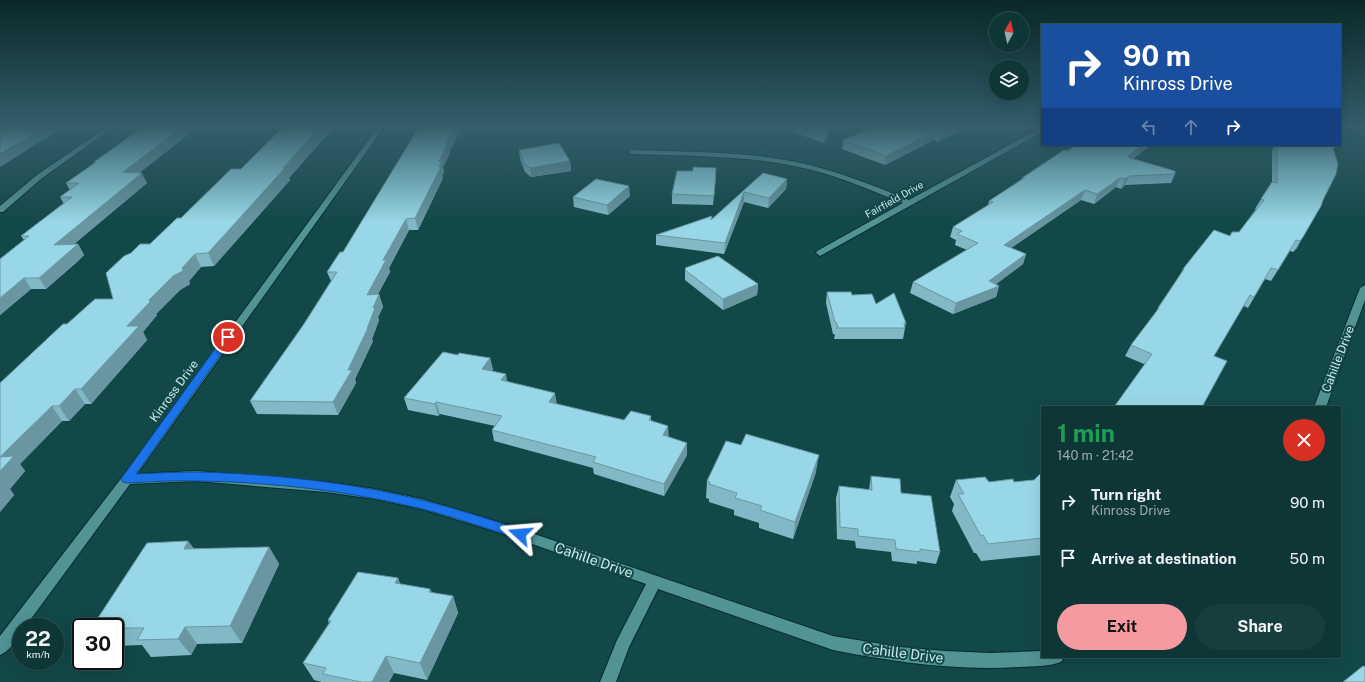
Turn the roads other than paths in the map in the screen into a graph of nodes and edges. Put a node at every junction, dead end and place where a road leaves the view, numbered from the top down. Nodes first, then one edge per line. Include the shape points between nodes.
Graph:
1 (64, 159) edge
2 (358, 159) edge
3 (756, 159) edge
4 (988, 159) edge
5 (908, 203) junction
6 (0, 210) edge
7 (820, 253) dead end
8 (1365, 288) edge
9 (1320, 406) edge
10 (127, 479) junction
11 (655, 581) junction
12 (0, 648) edge
13 (1041, 658) edge
14 (608, 682) edge

1 - 6 street via 18,191
2 - 10 street, Kinross Drive
3 - 5 street via 794,164 835,174
4 - 5 street, Fairfield Drive
5 - 7 street, Fairfield Drive
8 - 9 street, Cahille Drive
10 - 11 street, Cahille Drive via 196,476 326,487 375,494 422,504 505,529
10 - 12 street, Kinross Drive
11 - 13 street, Cahille Drive via 834,643 882,653 954,660
11 - 14 street via 622,645

